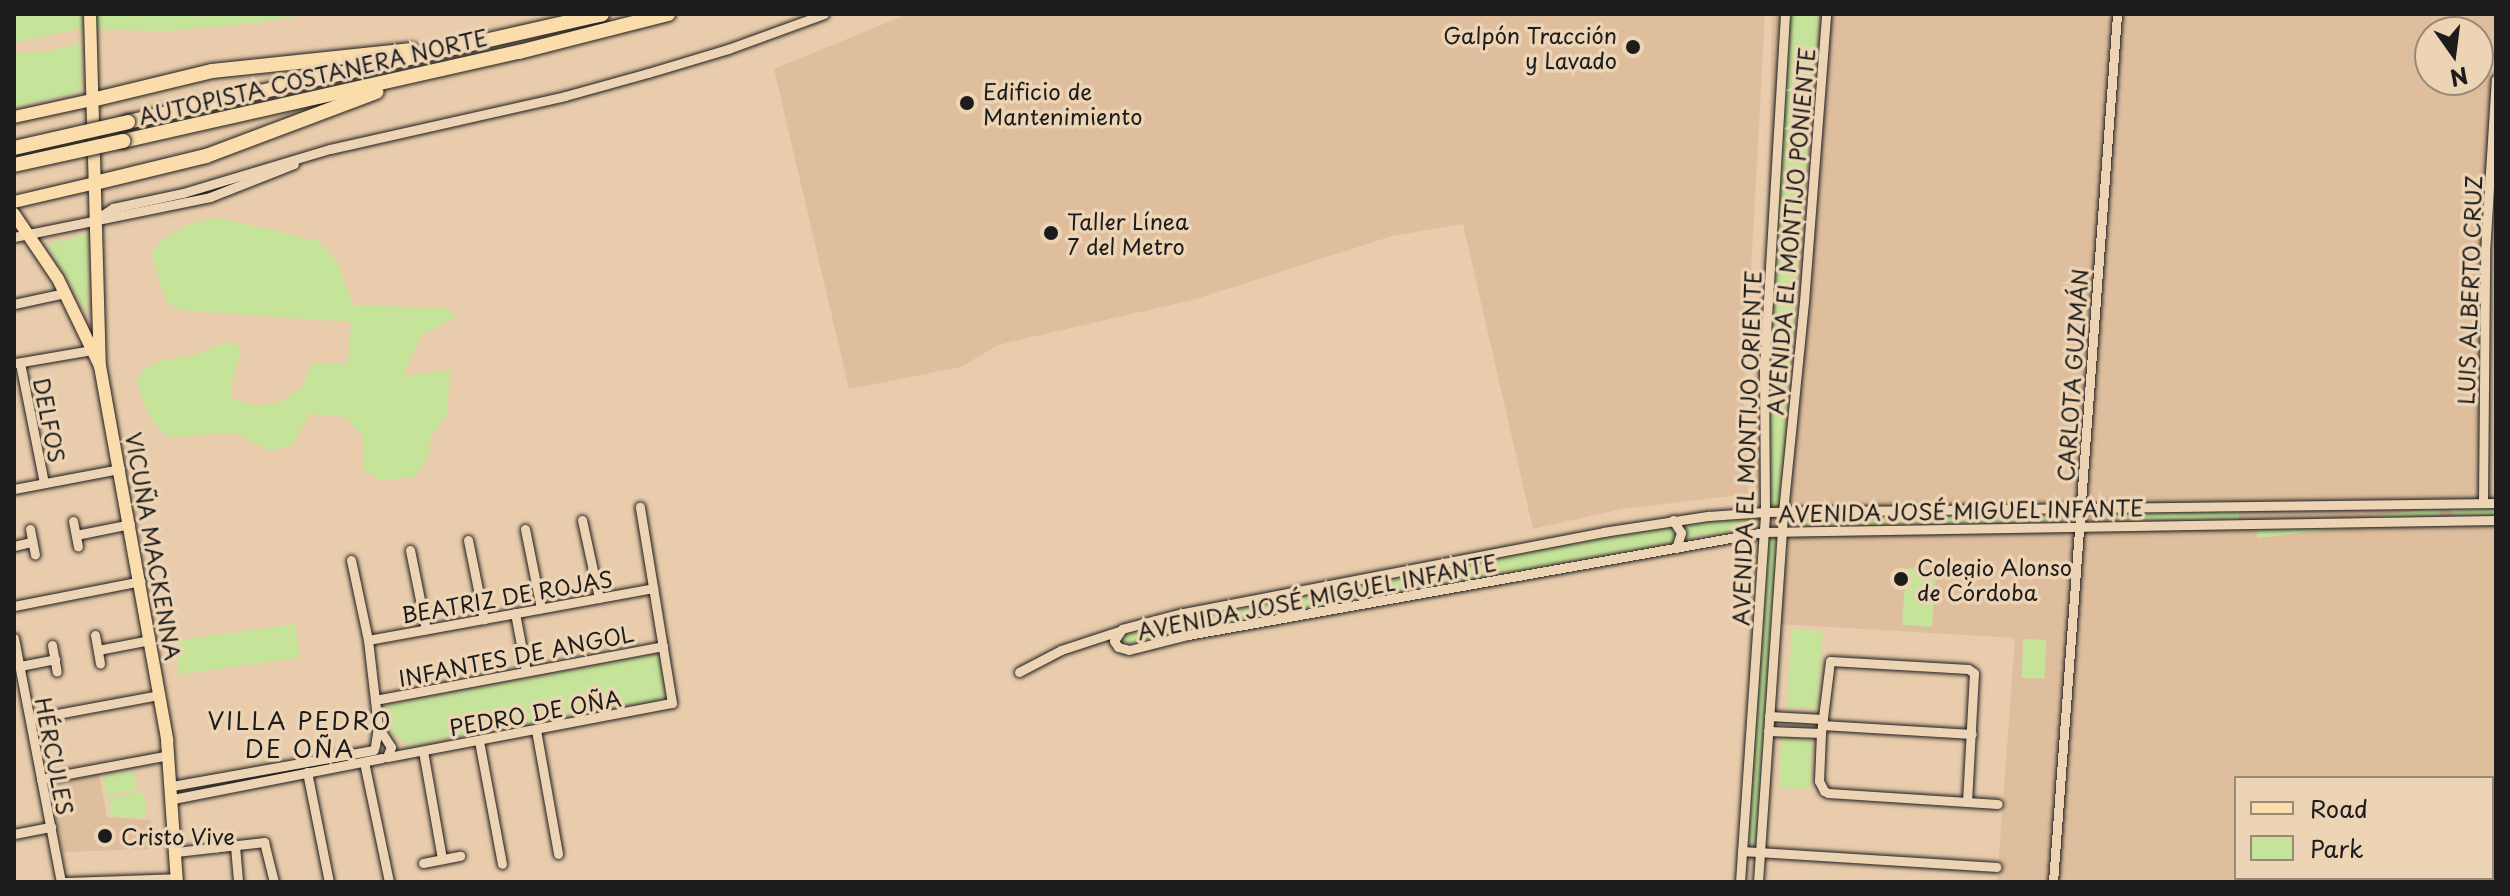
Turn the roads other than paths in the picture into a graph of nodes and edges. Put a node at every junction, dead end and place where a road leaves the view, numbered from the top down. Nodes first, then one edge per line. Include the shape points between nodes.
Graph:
1 (90, 14) edge
2 (602, 14) edge
3 (668, 14) edge
4 (824, 14) edge
5 (1785, 14) edge
6 (1826, 14) edge
7 (2117, 14) edge
8 (473, 45) junction
9 (464, 64) junction
10 (2496, 79) edge
11 (92, 100) junction
12 (14, 117) edge
13 (14, 148) edge
14 (14, 165) edge
15 (95, 183) junction
16 (14, 202) edge
17 (14, 214) edge
18 (95, 220) junction
19 (28, 235) junction
20 (14, 237) edge
21 (65, 293) junction
22 (14, 304) edge
23 (92, 350) junction
24 (17, 363) edge
25 (100, 366) junction
26 (120, 469) junction
27 (44, 483) junction
28 (14, 489) edge
29 (2483, 503) junction
30 (2496, 503) edge
31 (2250, 505) junction
32 (640, 507) dead end
33 (2080, 508) junction
34 (1765, 512) junction
35 (1783, 512) junction
36 (582, 520) dead end
37 (1673, 520) junction
38 (2496, 520) edge
39 (73, 521) dead end
40 (130, 524) junction
41 (2250, 524) junction
42 (2079, 526) junction
43 (30, 529) dead end
44 (525, 529) dead end
45 (1783, 530) junction
46 (1764, 532) junction
47 (76, 535) junction
48 (468, 540) dead end
49 (32, 542) junction
50 (14, 546) edge
51 (78, 547) dead end
52 (1676, 548) junction
53 (410, 550) dead end
54 (35, 555) dead end
55 (351, 560) dead end
56 (141, 581) junction
57 (653, 588) junction
58 (599, 598) junction
59 (14, 606) edge
60 (541, 608) junction
61 (515, 613) junction
62 (484, 619) junction
63 (426, 629) junction
64 (1119, 631) junction
65 (95, 635) dead end
66 (14, 638) edge
67 (150, 640) junction
68 (368, 640) junction
69 (52, 645) dead end
70 (663, 646) junction
71 (98, 650) junction
72 (55, 659) junction
73 (100, 664) dead end
74 (20, 666) junction
75 (526, 671) junction
76 (57, 672) dead end
77 (1019, 672) dead end
78 (160, 695) junction
79 (375, 700) junction
80 (1769, 716) junction
81 (30, 719) junction
82 (1822, 726) junction
83 (378, 727) junction
84 (536, 730) junction
85 (1768, 731) junction
86 (1972, 734) junction
87 (479, 741) junction
88 (374, 748) junction
89 (387, 751) junction
90 (423, 751) junction
91 (169, 755) junction
92 (364, 762) junction
93 (307, 772) junction
94 (41, 779) junction
95 (172, 793) junction
96 (1967, 802) junction
97 (1998, 804) dead end
98 (51, 827) junction
99 (14, 834) edge
100 (235, 846) junction
101 (1742, 851) junction
102 (176, 852) junction
103 (1760, 852) junction
104 (558, 854) dead end
105 (460, 856) dead end
106 (442, 859) junction
107 (423, 863) dead end
108 (502, 864) dead end
109 (1996, 867) dead end
110 (177, 880) edge
111 (63, 882) edge
112 (238, 882) edge
113 (274, 882) edge
114 (329, 882) edge
115 (389, 882) edge
116 (1740, 882) edge
117 (1758, 882) edge
118 (2053, 882) edge

1 - 11 main road
2 - 8 highway, AUTOPISTA COSTANERA NORTE
3 - 9 highway, AUTOPISTA COSTANERA NORTE
4 - 18 street via 728,49 565,96 330,149 113,208
5 - 34 street, AVENIDA EL MONTIJO ORIENTE via 1764,368
6 - 35 street, AVENIDA EL MONTIJO PONIENTE
7 - 33 street, CARLOTA GUZMÁN
8 - 11 highway via 212,71
8 - 13 highway, AUTOPISTA COSTANERA NORTE, bridge
9 - 14 highway, AUTOPISTA COSTANERA NORTE, bridge
9 - 15 highway via 328,108 206,156
10 - 29 street, LUIS ALBERTO CRUZ via 2485,252
11 - 12 main road
11 - 15 main road
15 - 16 main road
15 - 18 main road
17 - 19 main road, VICUÑA MACKENNA
18 - 19 street
18 - 25 main road
19 - 20 street
19 - 21 main road, VICUÑA MACKENNA
21 - 22 street
21 - 23 main road, VICUÑA MACKENNA
23 - 24 street
23 - 25 main road, VICUÑA MACKENNA
24 - 27 street, DELFOS
25 - 26 main road, VICUÑA MACKENNA
26 - 27 street
26 - 40 main road, VICUÑA MACKENNA
27 - 28 street
29 - 30 street, AVENIDA JOSÉ MIGUEL INFANTE
29 - 31 street, AVENIDA JOSÉ MIGUEL INFANTE
31 - 33 street, AVENIDA JOSÉ MIGUEL INFANTE
31 - 41 street
32 - 57 street
33 - 35 street, AVENIDA JOSÉ MIGUEL INFANTE
33 - 42 street, CARLOTA GUZMÁN
34 - 35 street, AVENIDA JOSÉ MIGUEL INFANTE
34 - 37 street, AVENIDA JOSÉ MIGUEL INFANTE
34 - 46 street, AVENIDA EL MONTIJO ORIENTE
35 - 45 street, AVENIDA EL MONTIJO PONIENTE
36 - 58 street
37 - 52 street via 1681,533
37 - 64 street, AVENIDA JOSÉ MIGUEL INFANTE via 1182,613
38 - 41 street, AVENIDA JOSÉ MIGUEL INFANTE
39 - 47 street
40 - 47 street
40 - 56 main road, VICUÑA MACKENNA
41 - 42 street, AVENIDA JOSÉ MIGUEL INFANTE
42 - 45 street, AVENIDA JOSÉ MIGUEL INFANTE
42 - 118 street, CARLOTA GUZMÁN
43 - 49 street
44 - 60 street
45 - 46 street, AVENIDA JOSÉ MIGUEL INFANTE
45 - 80 street, AVENIDA EL MONTIJO PONIENTE
46 - 52 street, AVENIDA JOSÉ MIGUEL INFANTE
46 - 101 street, AVENIDA EL MONTIJO ORIENTE
47 - 51 street
48 - 62 street
49 - 50 street
49 - 54 street
52 - 64 street, AVENIDA JOSÉ MIGUEL INFANTE via 1129,650 1116,646
53 - 63 street
55 - 68 street
56 - 59 street
56 - 67 main road, VICUÑA MACKENNA
57 - 58 street, BEATRIZ DE ROJAS
57 - 70 street
58 - 60 street, BEATRIZ DE ROJAS
60 - 61 street, BEATRIZ DE ROJAS
61 - 62 street, BEATRIZ DE ROJAS
61 - 75 street
62 - 63 street, BEATRIZ DE ROJAS
63 - 68 street, BEATRIZ DE ROJAS
64 - 77 street via 1061,650
65 - 71 street
66 - 74 street, HÉRCULES
67 - 71 street
67 - 78 main road, VICUÑA MACKENNA
68 - 79 street
69 - 72 street
70 - 75 street, INFANTES DE ANGOL
70 - 84 street, PEDRO DE OÑA via 672,703
71 - 73 street
72 - 74 street
72 - 76 street
74 - 81 street, HÉRCULES
75 - 79 street, INFANTES DE ANGOL
78 - 81 street
78 - 91 main road, VICUÑA MACKENNA
79 - 83 street
80 - 82 street
80 - 85 street, AVENIDA EL MONTIJO PONIENTE
81 - 94 street, HÉRCULES
82 - 85 street
82 - 86 street
82 - 86 street via 1830,661 1968,669 1976,678
82 - 96 street via 1819,784 1826,792
83 - 88 street
83 - 89 street
84 - 87 street, PEDRO DE OÑA
84 - 104 street
85 - 103 street, AVENIDA EL MONTIJO PONIENTE
86 - 96 street
87 - 90 street, PEDRO DE OÑA
87 - 108 street
88 - 89 street
88 - 95 street
89 - 90 street, PEDRO DE OÑA
89 - 92 street, PEDRO DE OÑA
90 - 106 street
91 - 94 street
91 - 95 main road, VICUÑA MACKENNA
92 - 93 street, PEDRO DE OÑA
92 - 115 street
93 - 95 street, PEDRO DE OÑA
93 - 114 street
94 - 98 street, HÉRCULES
95 - 102 main road, VICUÑA MACKENNA
96 - 97 street
98 - 99 street
98 - 111 street, HÉRCULES
100 - 102 street
100 - 112 street
100 - 113 street via 266,843
101 - 103 street
101 - 116 street, AVENIDA EL MONTIJO ORIENTE
102 - 110 main road, VICUÑA MACKENNA
103 - 109 street
103 - 117 street, AVENIDA EL MONTIJO PONIENTE
105 - 106 street
106 - 107 street
110 - 111 street

